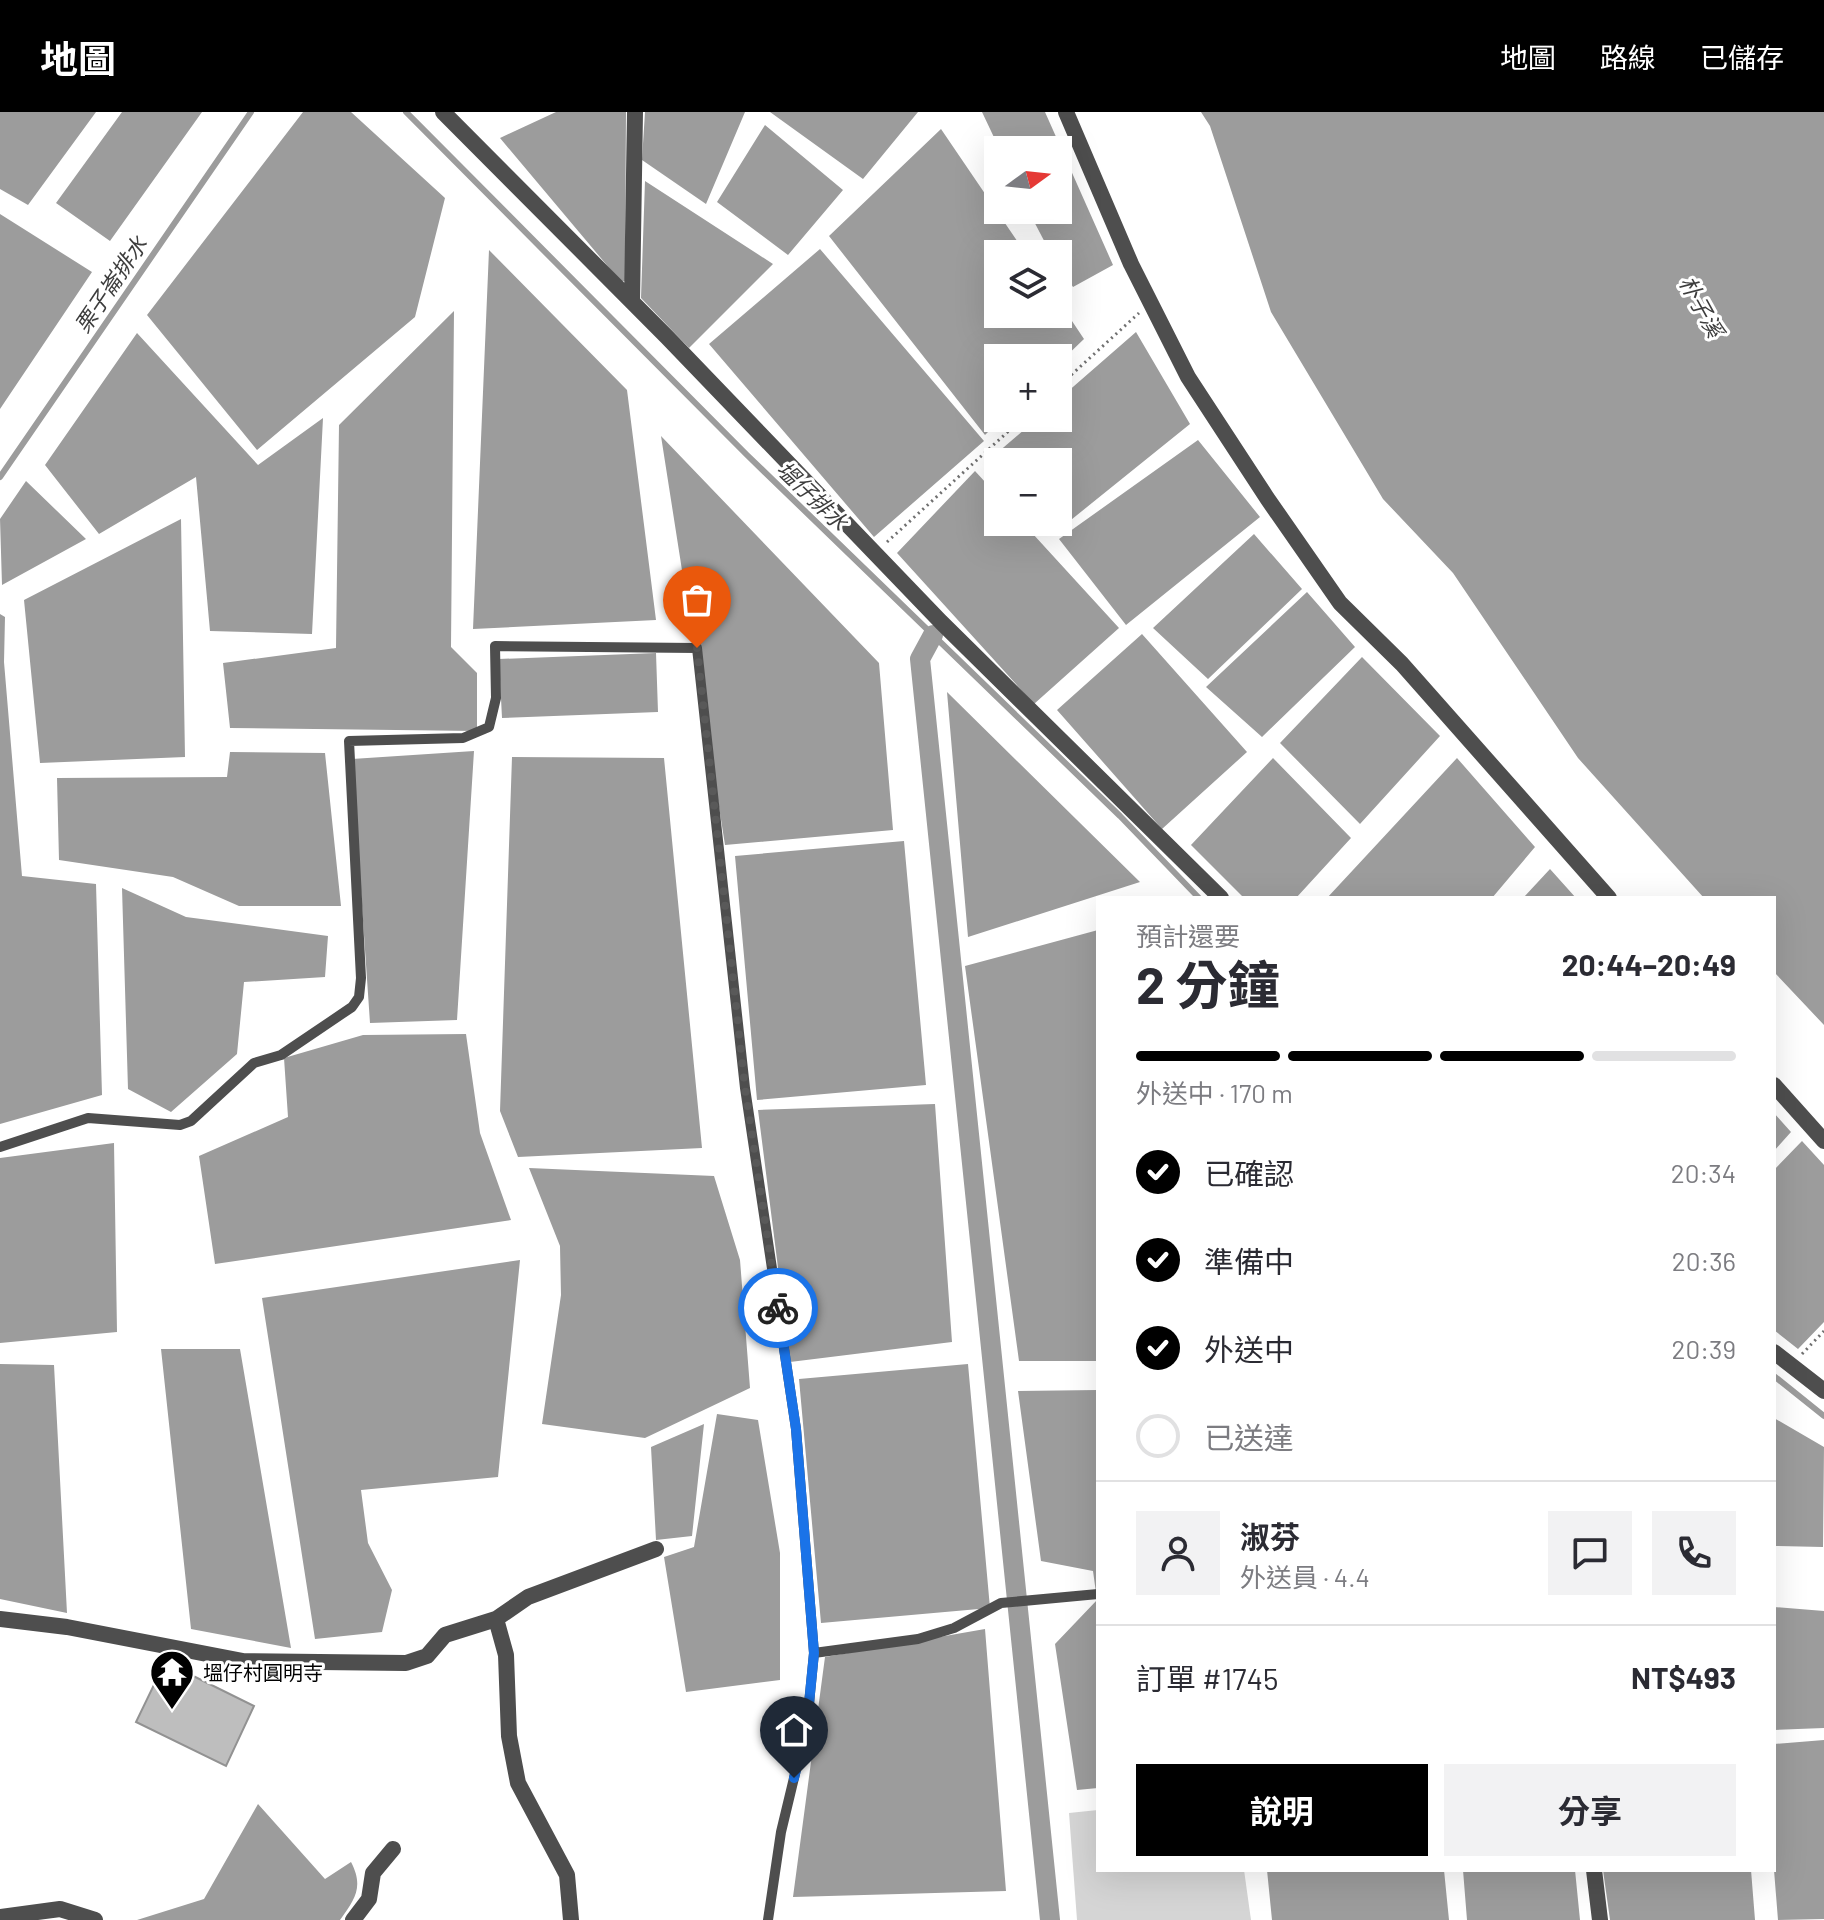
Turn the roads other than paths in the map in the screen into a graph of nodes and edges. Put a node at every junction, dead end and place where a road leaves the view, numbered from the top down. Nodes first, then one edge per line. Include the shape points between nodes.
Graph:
1 (443, 112) edge
2 (635, 112) edge
3 (1066, 112) edge
4 (632, 301) junction
5 (1219, 896) edge
6 (1607, 896) edge
7 (1776, 1087) edge
8 (1824, 1141) edge
9 (0, 1147) edge
10 (1776, 1354) edge
11 (1824, 1391) edge
12 (656, 1549) dead end
13 (1096, 1594) edge
14 (0, 1619) edge
15 (496, 1619) junction
16 (814, 1653) junction
17 (393, 1849) dead end
18 (1594, 1872) edge
19 (0, 1917) edge
20 (95, 1920) edge
21 (353, 1920) edge
22 (571, 1920) edge
23 (768, 1920) edge
24 (1600, 1920) edge

1 - 4 street
2 - 4 street
3 - 6 street via 1188,377 1340,603 1402,664
4 - 5 street
7 - 8 street
9 - 16 lane via 88,1118 180,1125 191,1121 254,1063 281,1055 352,1007 361,978 349,741 463,738 489,727 496,698 495,646 697,648 745,1088 796,1429
10 - 11 street
12 - 15 street via 528,1597
13 - 16 lane via 1001,1603 954,1628 918,1639
14 - 15 street via 243,1661 394,1663 427,1656 445,1635
15 - 22 street via 506,1655 509,1736 518,1783 567,1875
16 - 23 lane via 807,1724 781,1832
17 - 21 street via 373,1873 369,1899
18 - 24 street
19 - 20 street via 60,1909

